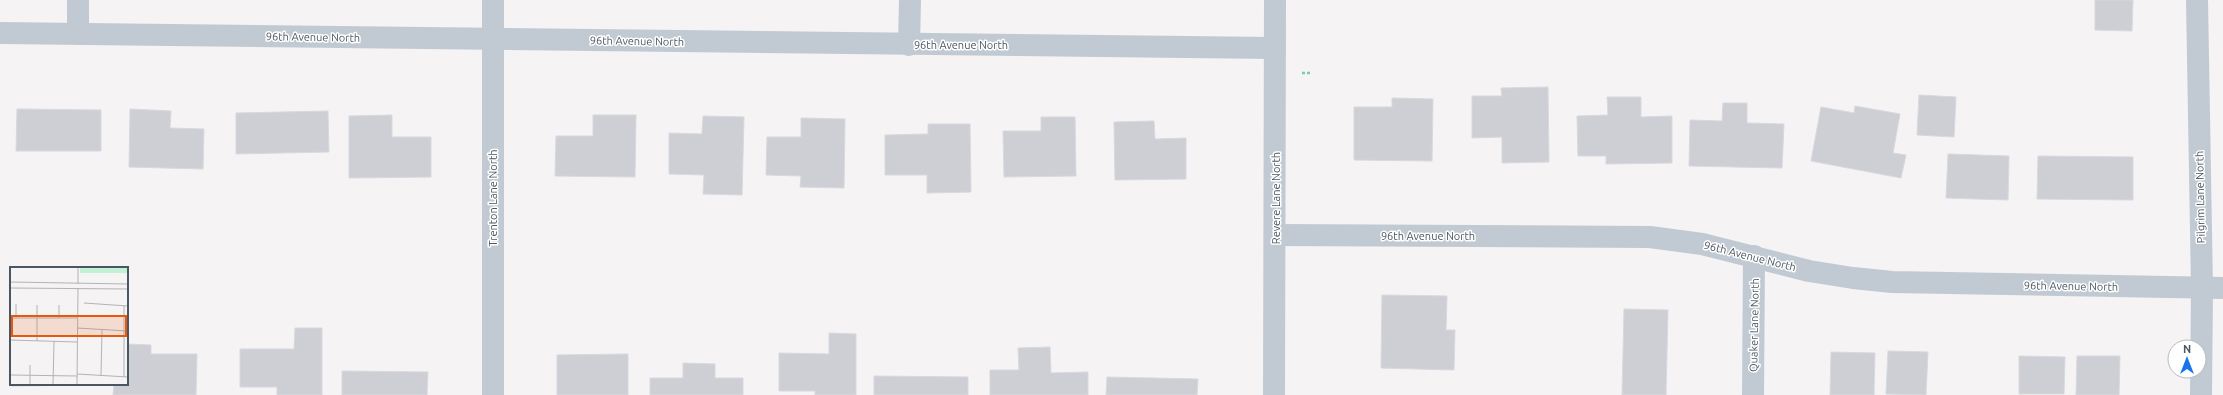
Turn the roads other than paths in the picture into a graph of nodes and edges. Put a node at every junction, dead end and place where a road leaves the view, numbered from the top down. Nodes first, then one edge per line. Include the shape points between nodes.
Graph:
1 (78, 0) edge
2 (493, 0) edge
3 (910, 0) edge
4 (1275, 0) edge
5 (2197, 0) edge
6 (0, 33) edge
7 (78, 34) junction
8 (493, 39) junction
9 (909, 45) junction
10 (1275, 48) junction
11 (1276, 235) junction
12 (1754, 256) junction
13 (2202, 288) junction
14 (2223, 288) edge
15 (493, 395) edge
16 (1274, 395) edge
17 (1753, 395) edge
18 (2201, 395) edge

1 - 7 street
2 - 8 street, Trenton Lane North
3 - 9 street
4 - 10 street, Revere Lane North
5 - 13 street, Pilgrim Lane North
6 - 7 street, 96th Avenue North
7 - 8 street, 96th Avenue North
8 - 9 street, 96th Avenue North
8 - 15 street, Trenton Lane North
9 - 10 street, 96th Avenue North
10 - 11 street, Revere Lane North
11 - 12 street, 96th Avenue North via 1650,237 1702,244
11 - 16 street, Revere Lane North
12 - 13 street, 96th Avenue North via 1809,271 1892,282
12 - 17 street, Quaker Lane North
13 - 14 street, 96th Avenue North
13 - 18 street, Pilgrim Lane North

